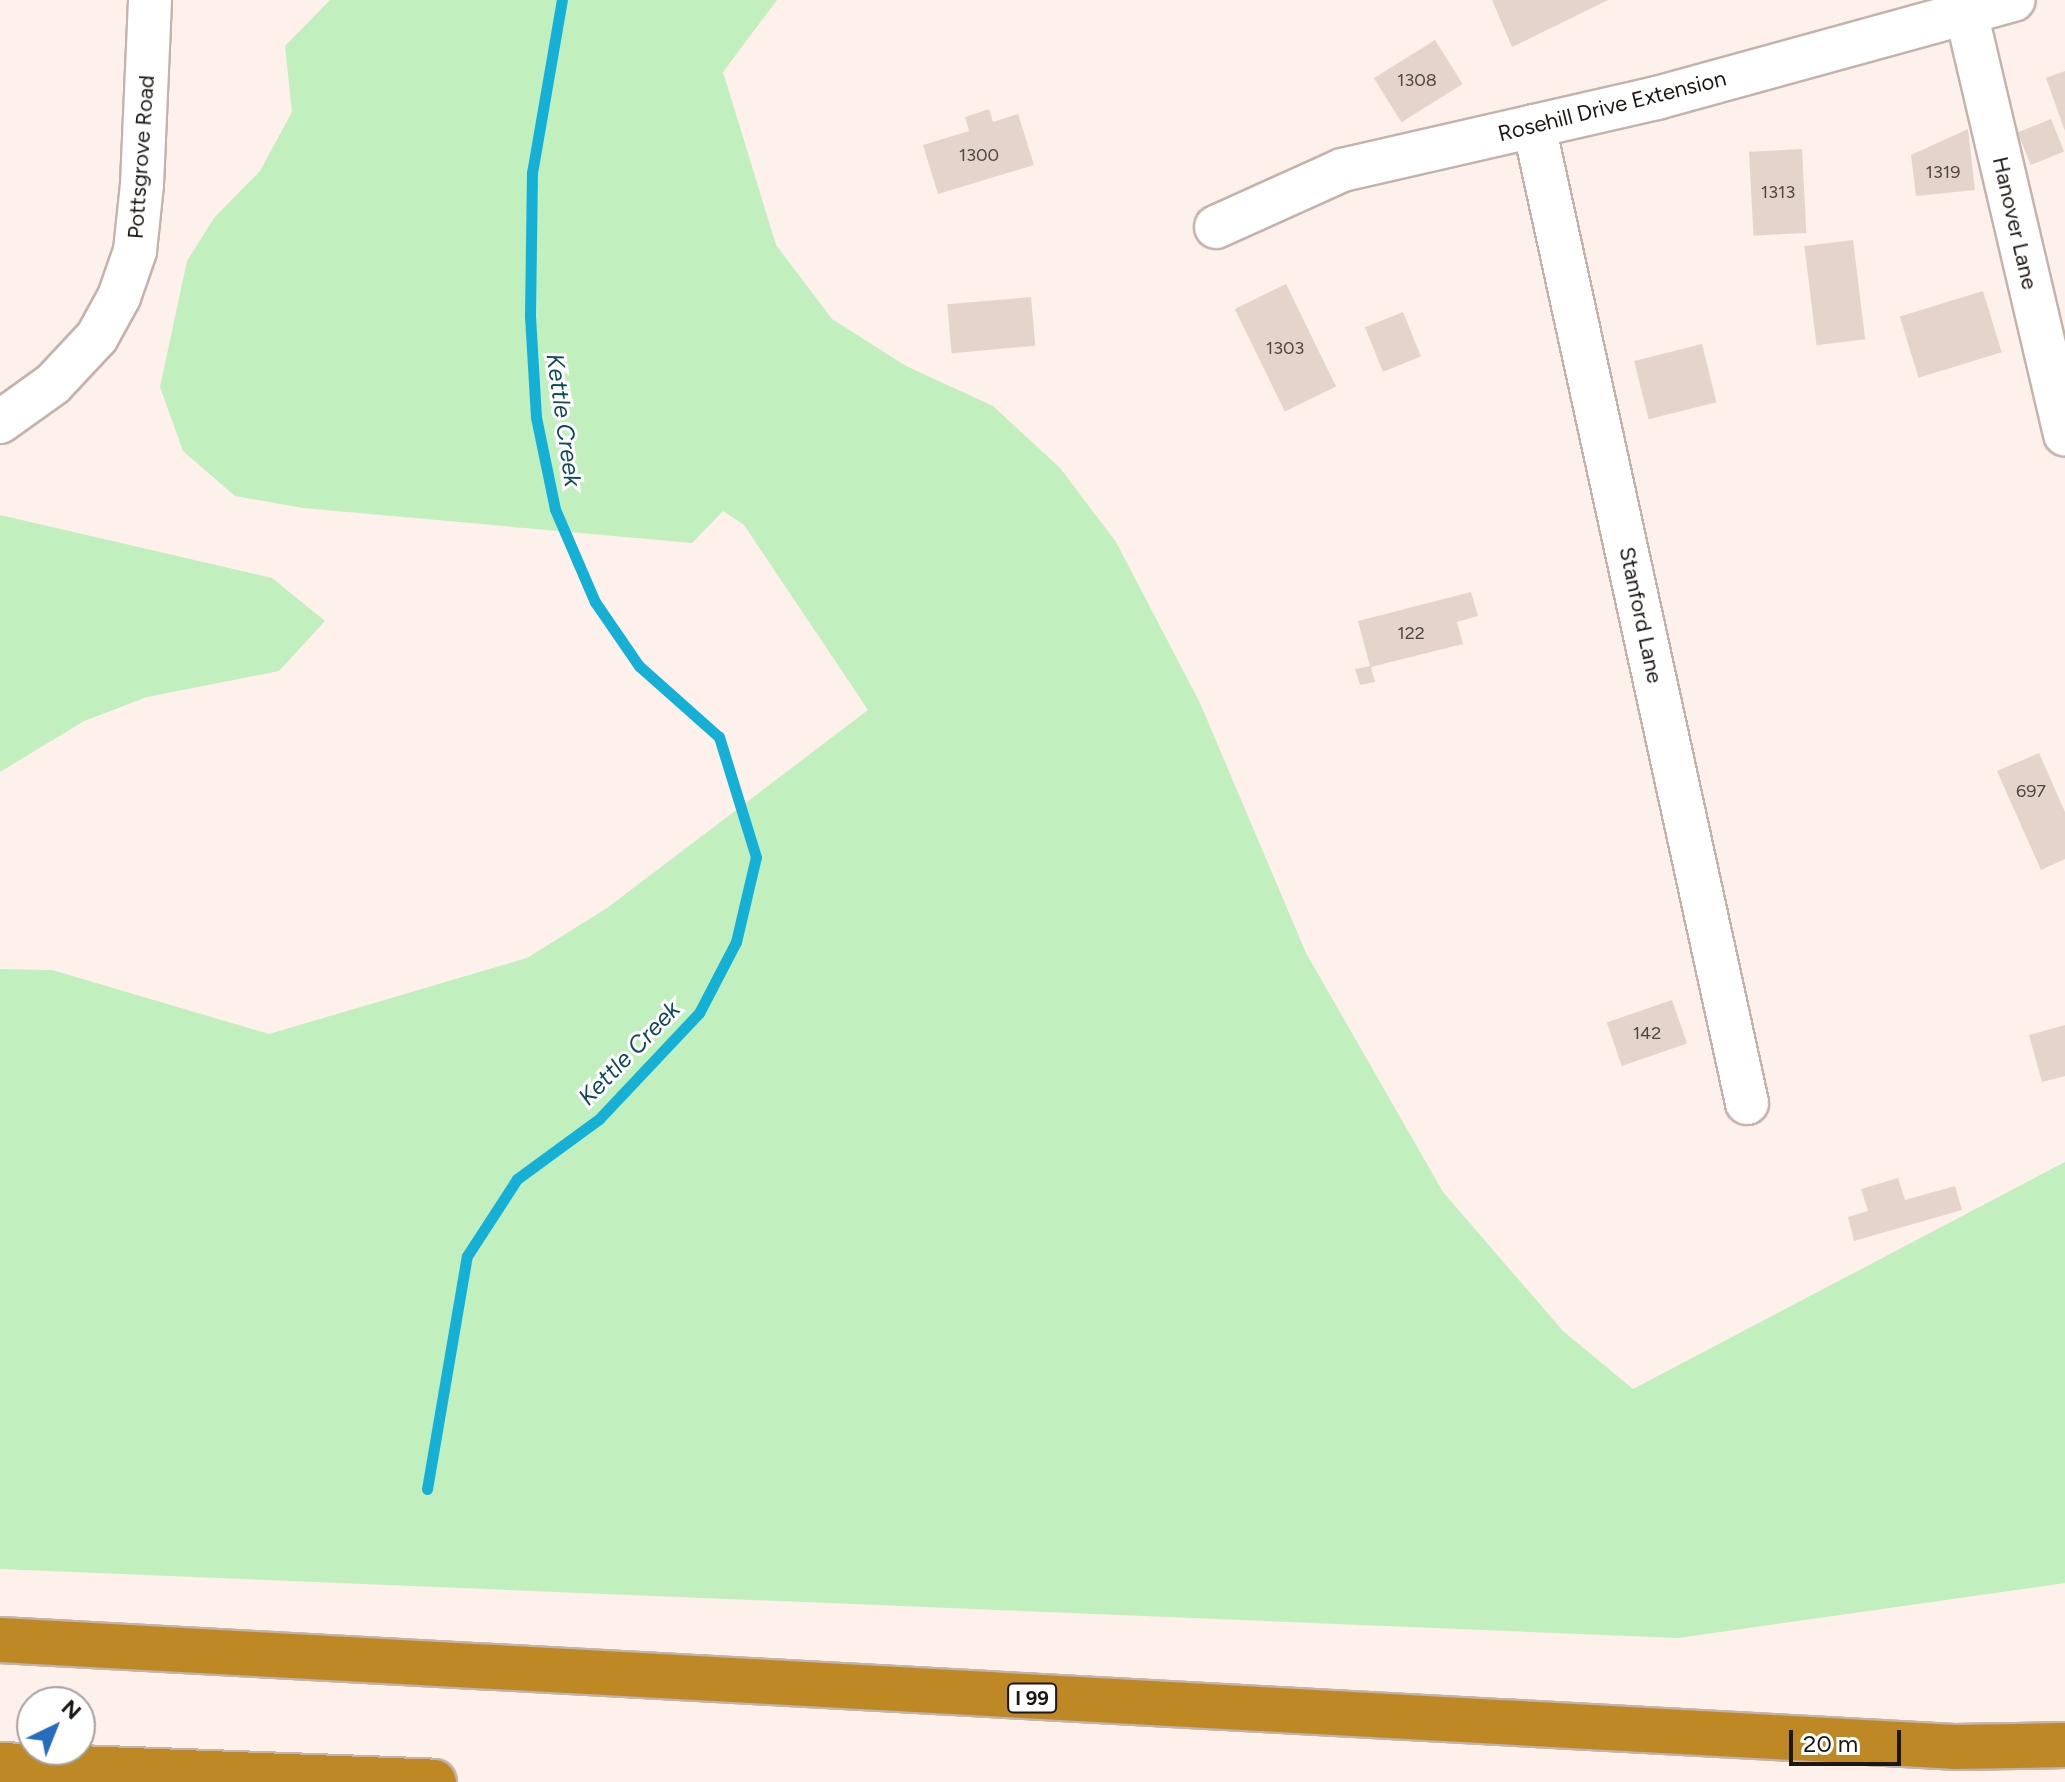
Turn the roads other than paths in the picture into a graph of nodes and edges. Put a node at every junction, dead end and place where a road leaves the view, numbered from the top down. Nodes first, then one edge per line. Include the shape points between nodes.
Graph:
1 (150, 0) edge
2 (2014, 0) edge
3 (1966, 12) junction
4 (1534, 126) junction
5 (1216, 227) dead end
6 (0, 422) edge
7 (2065, 435) edge
8 (1747, 1103) dead end
9 (0, 1640) edge
10 (2065, 1745) edge
11 (0, 1765) edge
12 (434, 1782) edge

1 - 6 street, Pottsgrove Road via 135,251 97,337 53,384
2 - 3 street, Rosehill Drive Extension
3 - 4 street, Rosehill Drive Extension
3 - 7 street, Hanover Lane
4 - 5 street, Rosehill Drive Extension via 1342,170
4 - 8 street, Stanford Lane
9 - 10 highway, I 99 via 1954,1747
11 - 12 highway

